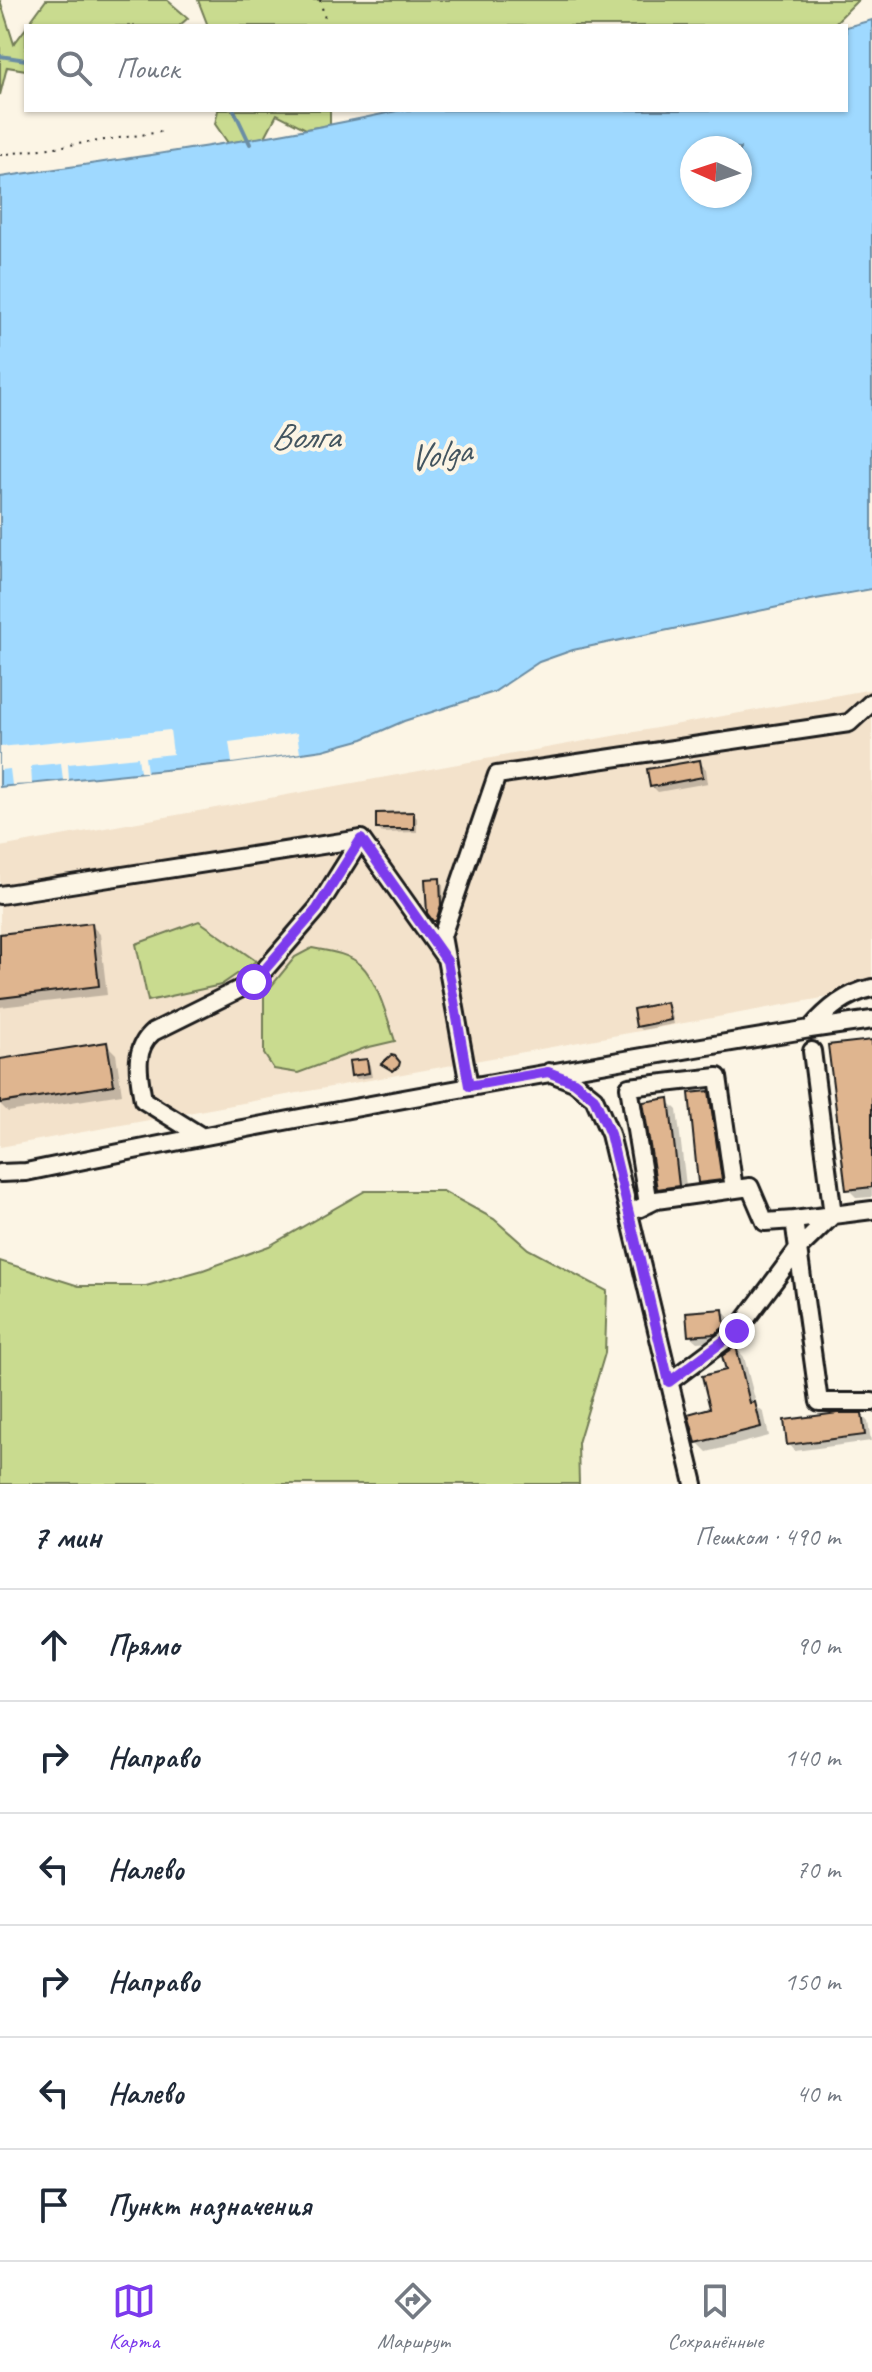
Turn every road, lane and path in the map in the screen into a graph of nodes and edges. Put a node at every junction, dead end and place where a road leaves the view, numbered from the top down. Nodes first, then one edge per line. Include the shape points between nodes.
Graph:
1 (320, 0) edge
2 (326, 24) edge
3 (161, 132) dead end
4 (0, 155) edge
5 (872, 702) edge
6 (361, 839) junction
7 (0, 895) edge
8 (447, 961) junction
9 (872, 988) edge
10 (872, 1020) edge
11 (810, 1029) junction
12 (812, 1051) dead end
13 (548, 1072) junction
14 (469, 1086) junction
15 (201, 1136) junction
16 (0, 1173) edge
17 (734, 1189) junction
18 (648, 1204) junction
19 (872, 1210) edge
20 (629, 1214) junction
21 (833, 1215) junction
22 (794, 1220) junction
23 (798, 1249) junction
24 (669, 1382) junction
25 (872, 1402) edge
26 (694, 1484) edge

1 - 2 path
3 - 4 path
5 - 8 street via 849,723 497,775 442,936
6 - 7 street
6 - 8 street
6 - 15 street via 317,909 254,982 144,1040 137,1064 143,1100
8 - 14 street
9 - 11 street via 830,1008
10 - 11 street
11 - 13 street
12 - 21 street
13 - 14 street
13 - 20 street via 574,1082 594,1098 610,1134
14 - 15 street
15 - 16 street
17 - 18 street
17 - 18 street via 718,1077 629,1087
17 - 22 street via 750,1187 765,1222
18 - 20 street
19 - 21 street
20 - 24 street
21 - 22 street
21 - 23 street
22 - 23 street
23 - 24 street via 737,1331
23 - 25 street via 819,1402
24 - 26 street

